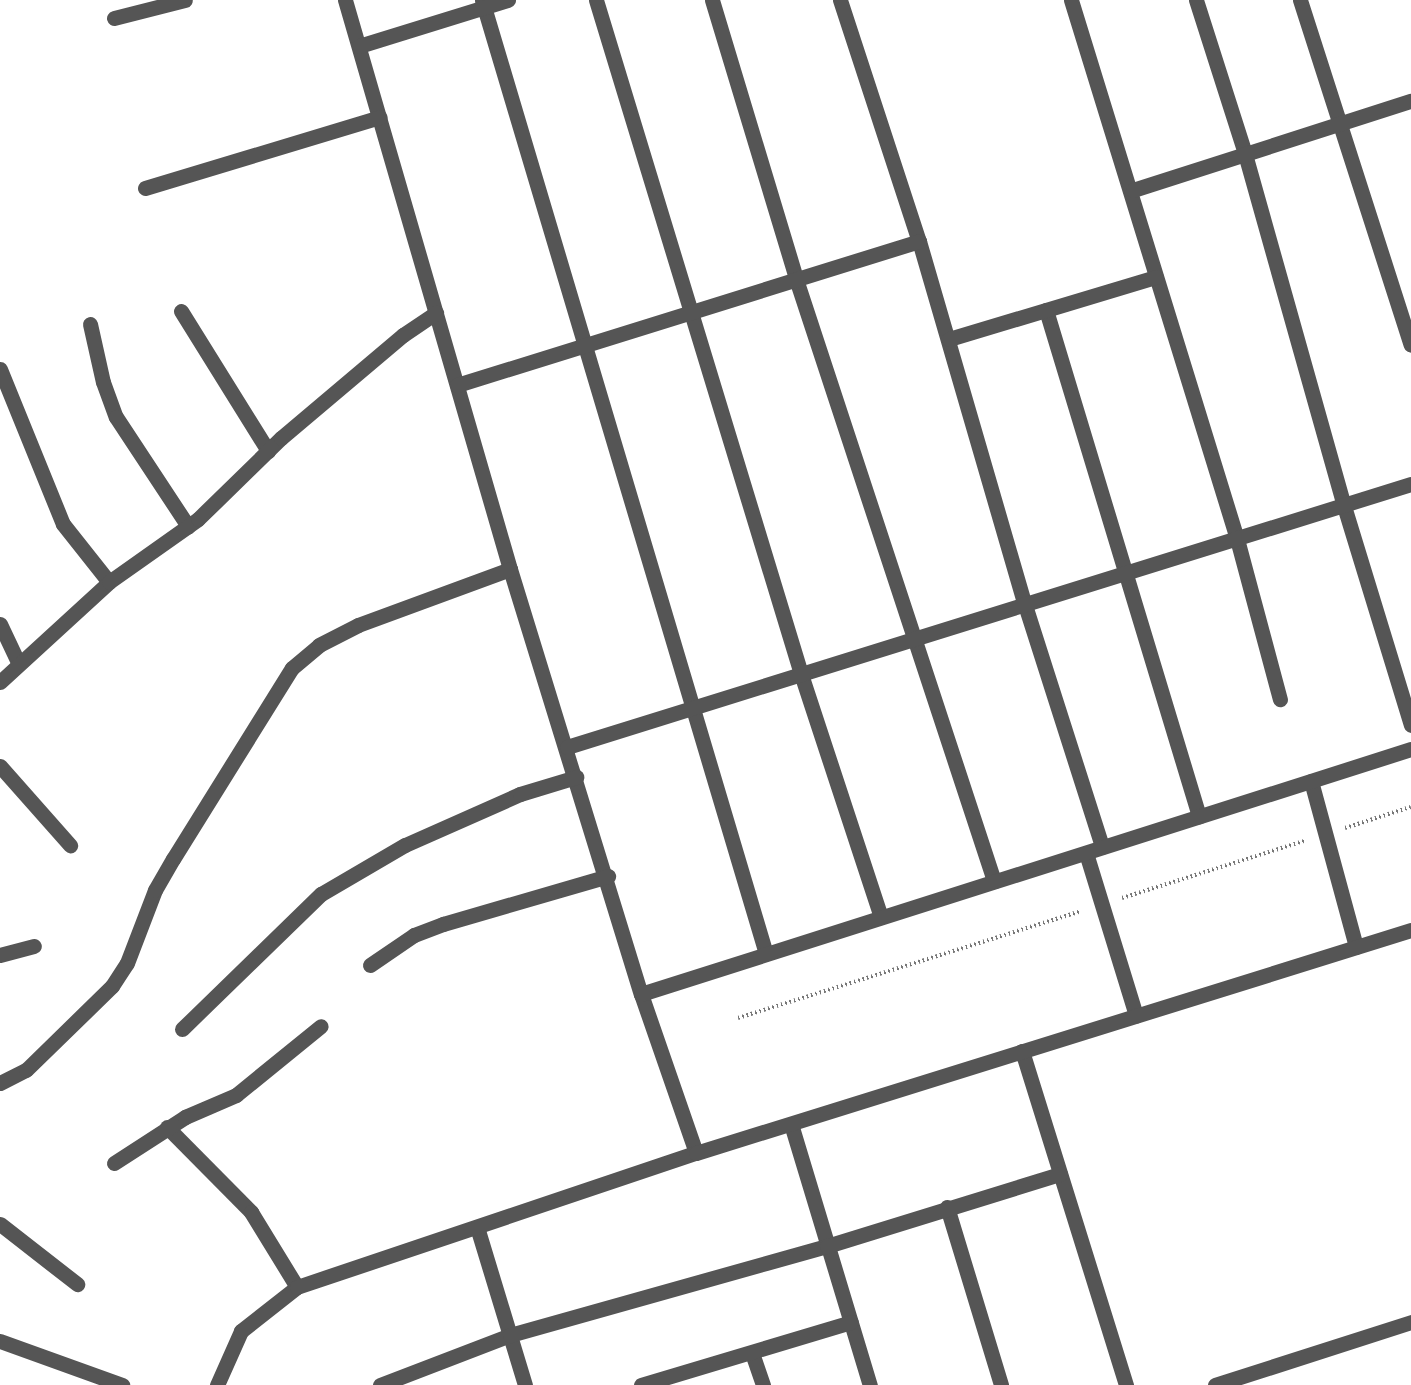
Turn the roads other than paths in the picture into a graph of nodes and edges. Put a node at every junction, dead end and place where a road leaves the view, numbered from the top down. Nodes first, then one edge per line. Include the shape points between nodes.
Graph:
1 (185, 0) edge
2 (345, 0) edge
3 (508, 0) edge
4 (596, 0) edge
5 (712, 0) edge
6 (840, 0) edge
7 (1071, 0) edge
8 (1196, 0) edge
9 (1300, 0) edge
10 (483, 4) edge
11 (114, 18) dead end
12 (359, 46) junction
13 (1411, 101) edge
14 (380, 117) junction
15 (1339, 124) junction
16 (1245, 154) junction
17 (145, 188) dead end
18 (1132, 190) junction
19 (919, 241) junction
20 (1156, 277) junction
21 (796, 279) junction
22 (1046, 310) junction
23 (182, 311) dead end
24 (692, 312) junction
25 (436, 313) junction
26 (90, 324) dead end
27 (949, 339) junction
28 (1411, 345) edge
29 (585, 346) junction
30 (0, 369) edge
31 (457, 385) junction
32 (268, 451) junction
33 (1411, 484) edge
34 (1344, 506) junction
35 (188, 525) junction
36 (1237, 539) junction
37 (510, 569) junction
38 (1126, 574) junction
39 (109, 582) junction
40 (1025, 605) junction
41 (0, 624) edge
42 (913, 640) junction
43 (18, 662) junction
44 (801, 674) junction
45 (0, 682) edge
46 (1280, 699) dead end
47 (695, 708) junction
48 (1411, 725) edge
49 (567, 747) junction
50 (1411, 749) edge
51 (0, 766) edge
52 (576, 777) junction
53 (1311, 781) junction
54 (1199, 816) junction
55 (70, 845) dead end
56 (1102, 847) junction
57 (1086, 853) junction
58 (608, 876) junction
59 (994, 882) junction
60 (881, 917) junction
61 (1411, 930) edge
62 (34, 946) dead end
63 (1356, 946) junction
64 (766, 954) junction
65 (0, 955) edge
66 (370, 965) dead end
67 (641, 994) junction
68 (1136, 1016) junction
69 (321, 1026) dead end
70 (182, 1029) dead end
71 (1022, 1051) junction
72 (0, 1083) edge
73 (791, 1124) junction
74 (167, 1127) junction
75 (696, 1153) junction
76 (114, 1162) dead end
77 (1060, 1174) junction
78 (946, 1207) junction
79 (0, 1224) edge
80 (477, 1227) junction
81 (827, 1246) junction
82 (77, 1284) dead end
83 (297, 1287) junction
84 (851, 1322) junction
85 (1411, 1322) edge
86 (510, 1335) junction
87 (0, 1341) edge
88 (753, 1353) junction
89 (386, 1383) edge
90 (646, 1384) edge
91 (122, 1385) edge
92 (217, 1385) edge
93 (525, 1385) edge
94 (762, 1385) edge
95 (870, 1385) edge
96 (1001, 1385) edge
97 (1126, 1385) edge
98 (1215, 1385) edge

1 - 11 street
2 - 12 street
3 - 10 street
4 - 24 street
5 - 21 street
6 - 19 street
7 - 18 street
8 - 16 street
9 - 15 street
10 - 12 street
10 - 29 street
12 - 14 street
13 - 15 street
14 - 17 street
14 - 25 street
15 - 16 street
15 - 28 street
16 - 18 street
16 - 34 street
18 - 20 street
19 - 21 street
19 - 27 street
20 - 22 street
20 - 36 street
21 - 24 street
21 - 42 street
22 - 27 street
22 - 38 street
23 - 32 street
24 - 29 street
24 - 44 street
25 - 31 street
25 - 32 street via 403,335
26 - 35 street via 103,382 116,417
27 - 40 street
29 - 31 street
29 - 47 street
30 - 39 street via 63,524
31 - 37 street
32 - 35 street
33 - 34 street
34 - 36 street
34 - 48 street
35 - 39 street
36 - 38 street
36 - 46 street
37 - 49 street
37 - 72 street via 358,625 318,645 292,668 173,859 156,890 127,963 112,986 26,1070
38 - 40 street
38 - 54 street
39 - 43 street
40 - 42 street
40 - 56 street
41 - 43 street
42 - 44 street
42 - 59 street
43 - 45 street
44 - 47 street
44 - 60 street
47 - 49 street
47 - 64 street
49 - 52 street
50 - 53 street
51 - 55 street
52 - 58 street
52 - 70 street via 520,794 405,845 321,894
53 - 54 street
53 - 63 street
54 - 56 street
56 - 57 street
57 - 59 street
57 - 68 street
58 - 66 street via 443,924 414,935
58 - 67 street
59 - 60 street
60 - 64 street
61 - 63 street
62 - 65 street
63 - 68 street
64 - 67 street
67 - 75 street
68 - 71 street
69 - 74 street via 236,1095
71 - 73 street
71 - 77 street
73 - 75 street
73 - 81 street
74 - 76 street
74 - 83 street via 251,1212
75 - 80 street
77 - 78 street
77 - 97 street
78 - 81 street
78 - 96 street
79 - 82 street
80 - 83 street
80 - 86 street
81 - 84 street
81 - 86 street
83 - 92 street via 241,1331
84 - 88 street
84 - 95 street
85 - 98 street
86 - 89 street
86 - 93 street
87 - 91 street
88 - 90 street
88 - 94 street

